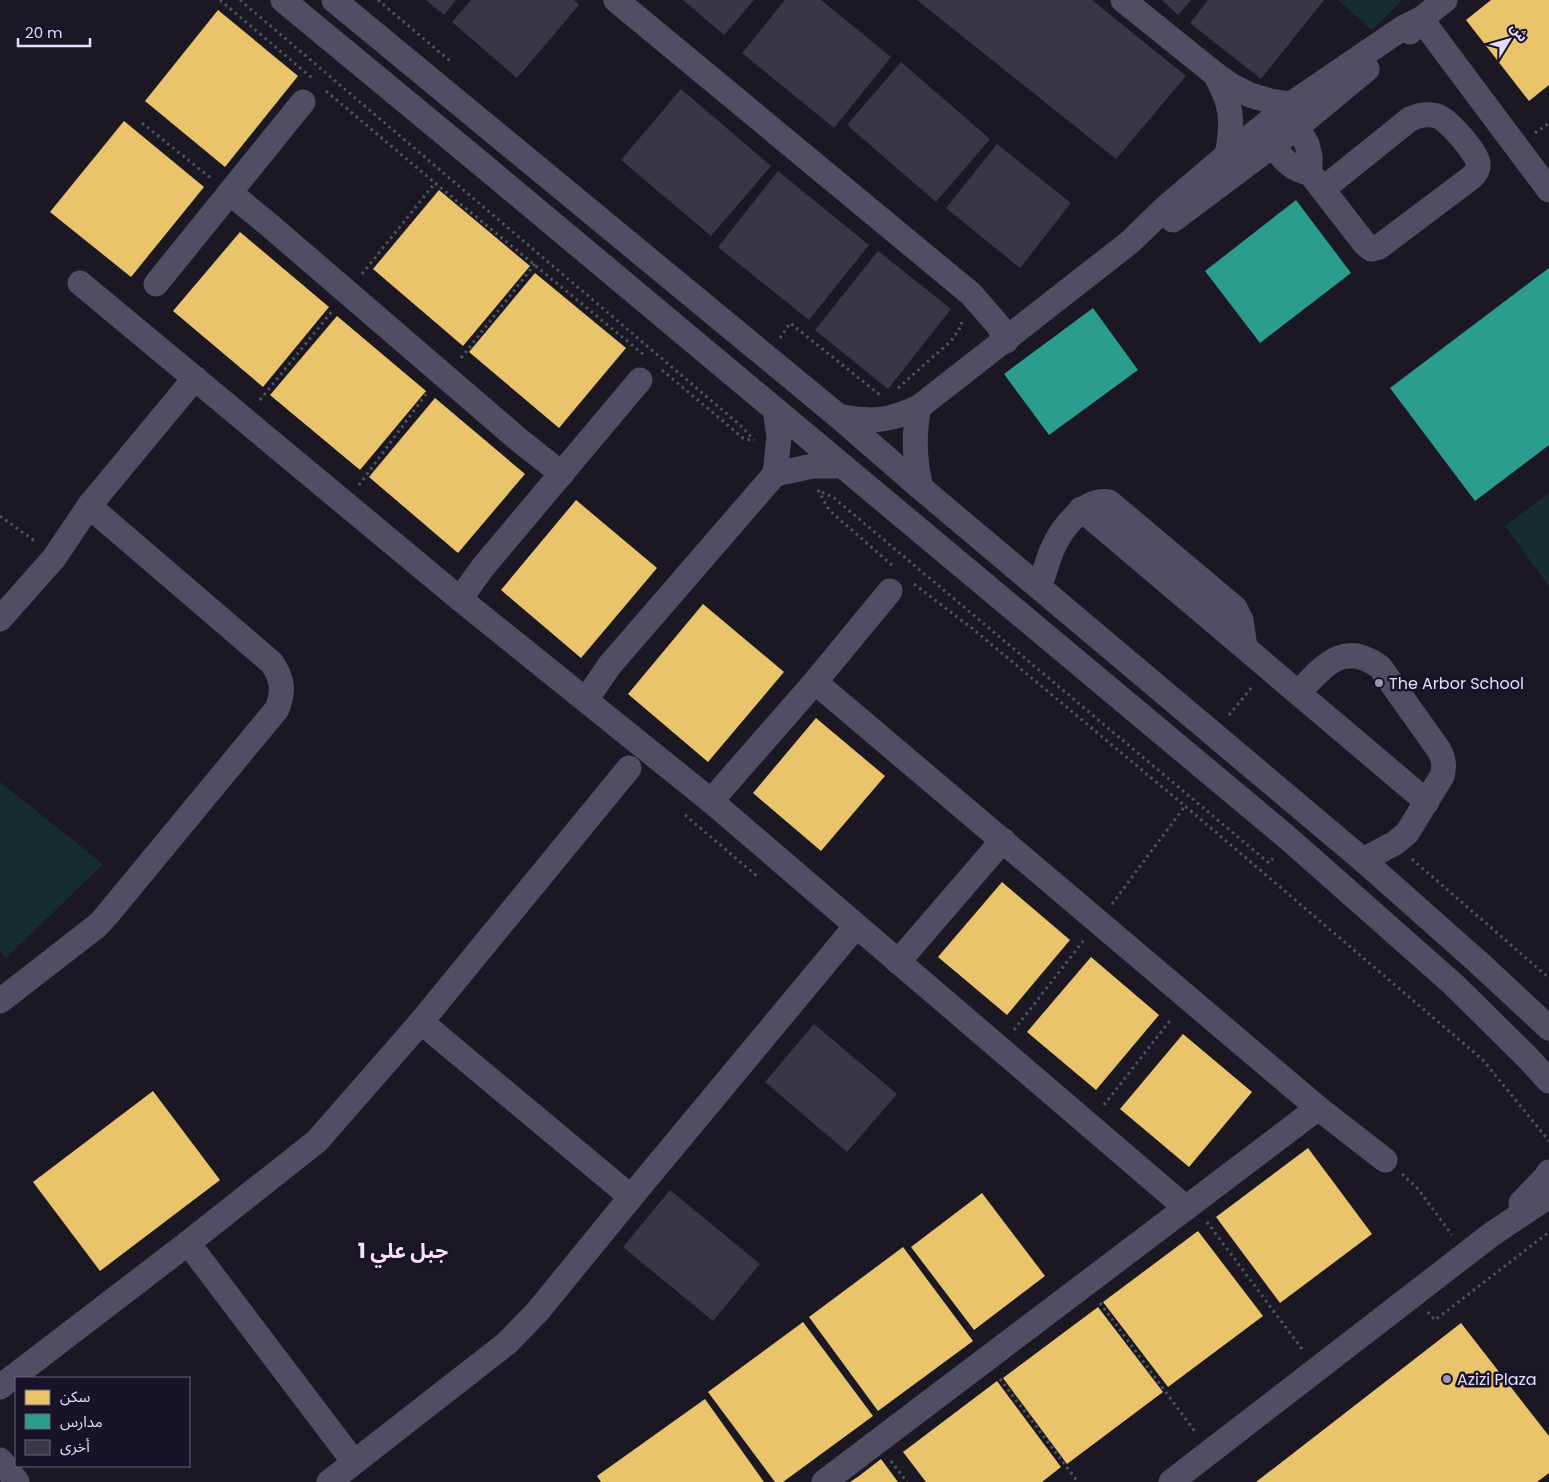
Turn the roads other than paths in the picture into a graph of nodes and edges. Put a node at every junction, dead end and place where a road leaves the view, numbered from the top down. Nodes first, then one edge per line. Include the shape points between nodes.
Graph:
1 (283, 0) edge
2 (334, 0) edge
3 (616, 0) edge
4 (1123, 0) edge
5 (1445, 0) edge
6 (1421, 19) junction
7 (1215, 74) junction
8 (310, 93) road end
9 (1294, 116) junction
10 (1273, 146) junction
11 (1227, 155) junction
12 (1317, 181) junction
13 (1549, 190) edge
14 (230, 193) junction
15 (1130, 242) junction
16 (80, 283) dead end
17 (156, 284) dead end
18 (1006, 340) junction
19 (649, 368) road end
20 (196, 378) junction
21 (919, 407) junction
22 (775, 409) junction
23 (837, 416) junction
24 (843, 466) junction
25 (786, 472) junction
26 (562, 474) junction
27 (921, 488) junction
28 (89, 506) junction
29 (898, 579) road end
30 (1039, 587) junction
31 (460, 599) junction
32 (0, 618) edge
33 (815, 682) junction
34 (1299, 692) junction
35 (586, 700) junction
36 (629, 768) dead end
37 (711, 801) junction
38 (1427, 802) junction
39 (1003, 840) junction
40 (1363, 860) junction
41 (856, 926) junction
42 (898, 962) junction
43 (0, 1002) edge
44 (421, 1022) junction
45 (1549, 1028) edge
46 (1549, 1081) edge
47 (1318, 1108) junction
48 (1385, 1160) road end
49 (1549, 1172) edge
50 (630, 1197) junction
51 (1542, 1205) edge
52 (1190, 1206) junction
53 (1492, 1234) junction
54 (188, 1243) junction
55 (0, 1388) edge
56 (0, 1460) edge
57 (354, 1462) junction
58 (17, 1482) edge
59 (329, 1482) edge
60 (824, 1482) edge
61 (1171, 1482) edge

1 - 22 street
2 - 23 street
3 - 18 street via 971,294 998,324
4 - 7 street
5 - 6 street
6 - 9 street via 1404,27
6 - 13 street
7 - 9 street via 1232,86 1270,101
7 - 11 street via 1225,93 1230,113
8 - 14 street
9 - 10 street
9 - 11 street
9 - 12 street via 1307,144
10 - 12 street via 1294,168
10 - 15 street via 1169,222
11 - 15 street
12 - 12 street via 1410,119 1429,114 1447,121 1476,156 1478,165 1472,177 1376,249 1364,244
14 - 17 street
14 - 26 street
15 - 18 street
16 - 20 street
18 - 21 street
19 - 26 street
20 - 28 street
20 - 31 street
21 - 23 street via 886,420
21 - 27 street via 914,444
22 - 24 street
22 - 25 street
23 - 27 street
24 - 25 street via 813,466
24 - 46 street via 1289,838 1453,984
25 - 35 street via 609,666
26 - 31 street
27 - 30 street
28 - 32 street via 54,558
28 - 43 street via 272,663 282,685 281,698 277,709 98,925
29 - 33 street
30 - 34 street via 1055,544 1081,509
30 - 40 street
31 - 35 street
33 - 37 street
33 - 39 street
34 - 38 street
34 - 38 street via 1336,658 1352,655 1368,659 1380,667 1443,758 1442,776
35 - 37 street
36 - 44 street
37 - 41 street
38 - 40 street via 1395,844
39 - 42 street
39 - 47 street
40 - 45 street
41 - 42 street
41 - 50 street
42 - 52 street
44 - 50 street
44 - 54 street via 317,1140
47 - 48 street
47 - 52 street
49 - 53 street
50 - 57 street via 518,1334
51 - 53 street
52 - 60 street
53 - 61 street
54 - 55 street
54 - 57 street
56 - 58 street
57 - 59 street

